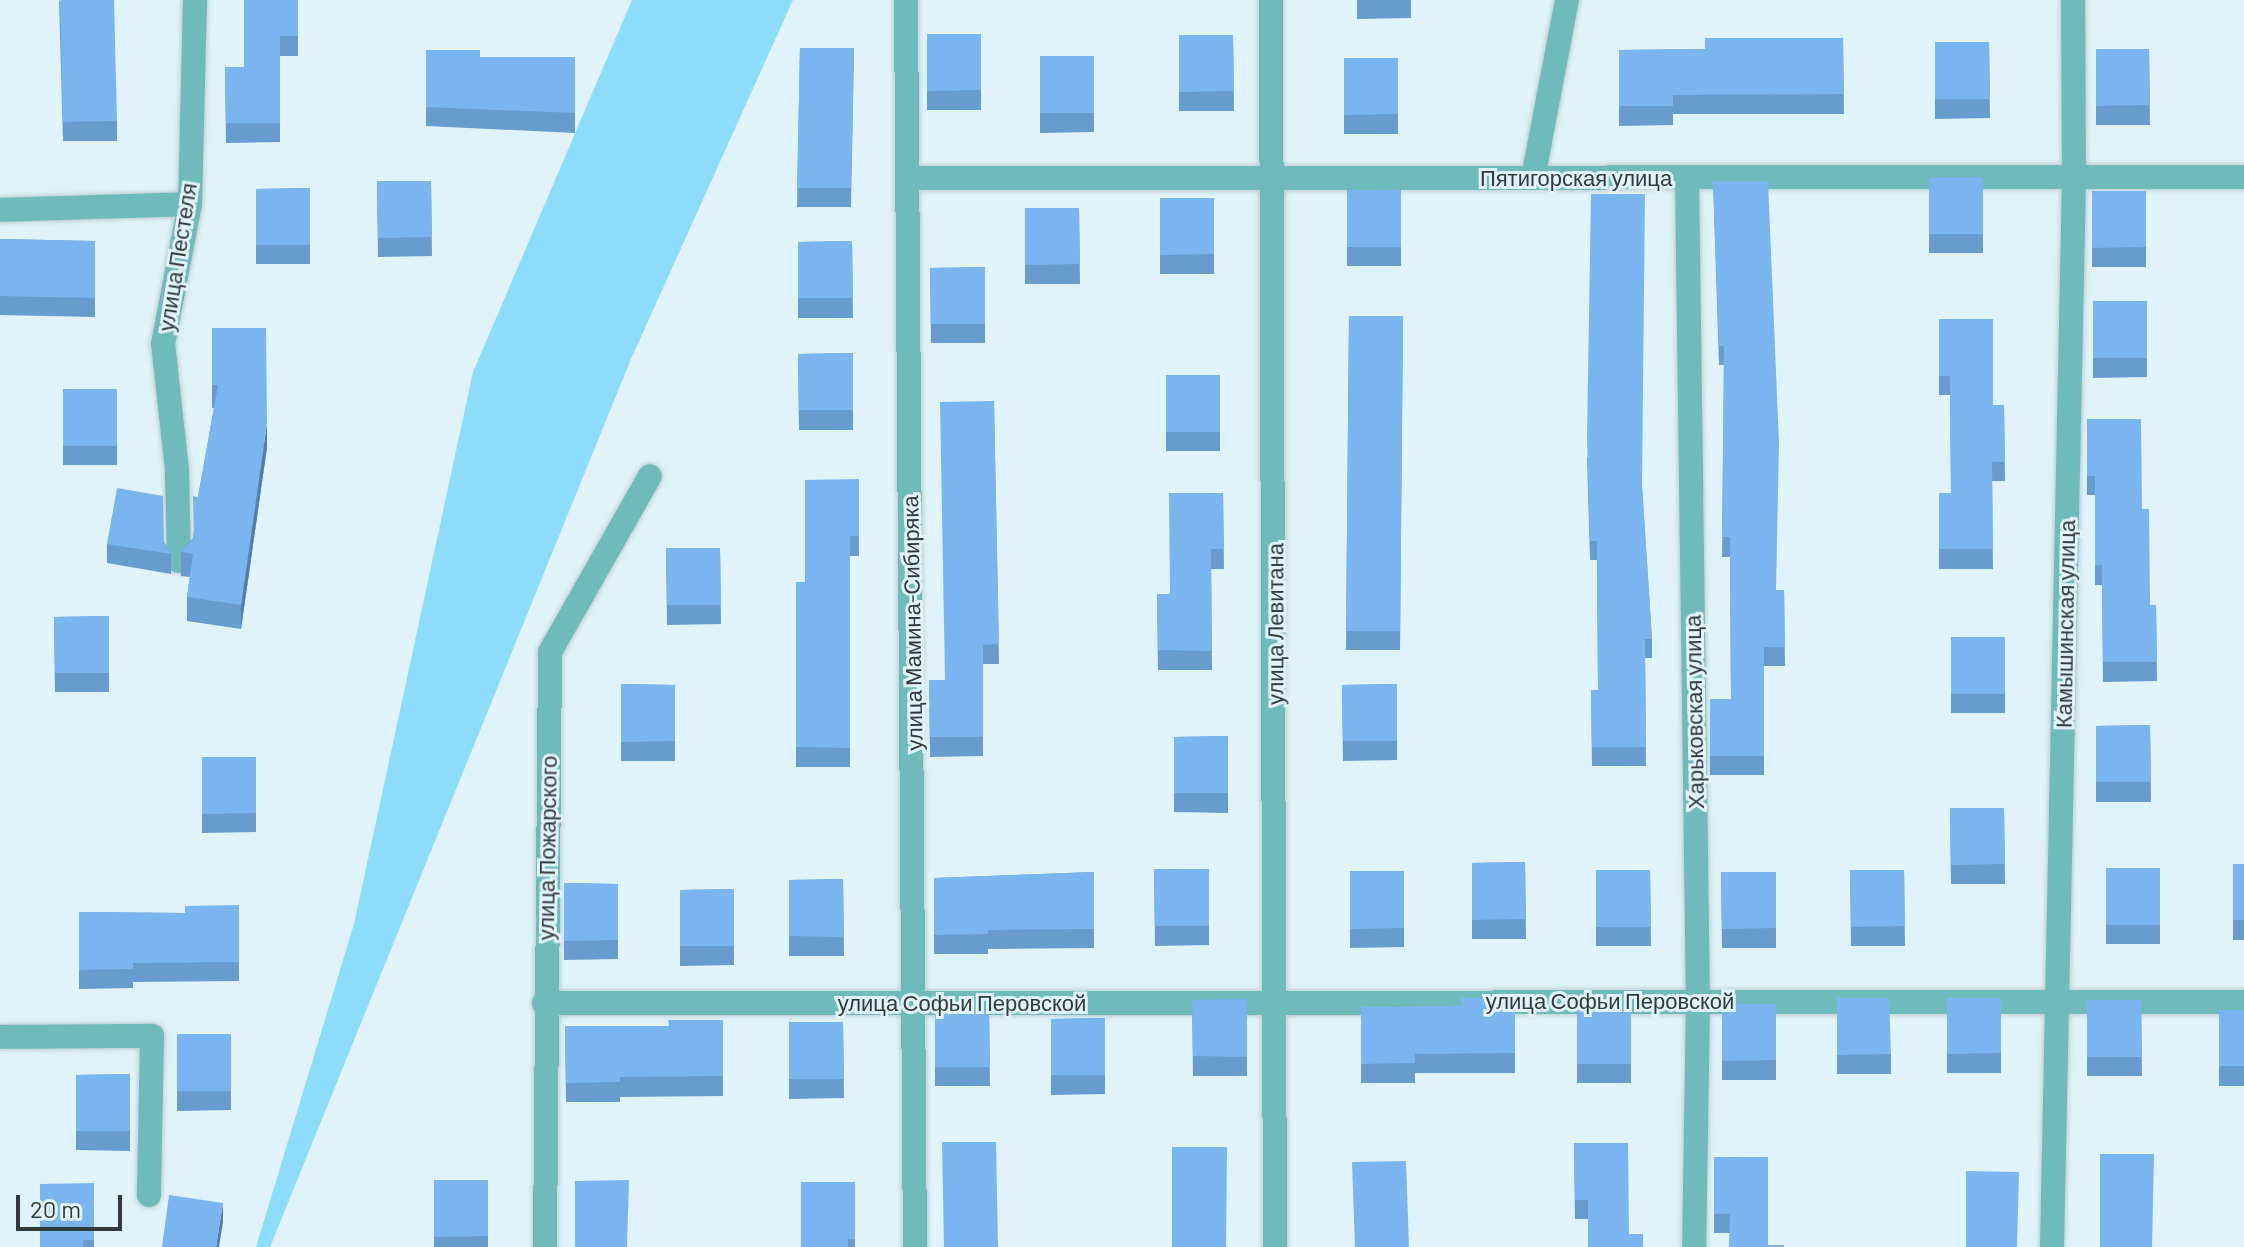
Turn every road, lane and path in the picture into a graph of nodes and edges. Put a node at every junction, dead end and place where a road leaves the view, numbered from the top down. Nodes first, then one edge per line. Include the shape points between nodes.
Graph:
1 (195, 0) edge
2 (906, 0) edge
3 (1271, 0) edge
4 (1567, 0) edge
5 (2073, 0) edge
6 (1687, 177) junction
7 (2074, 177) junction
8 (2244, 177) edge
9 (908, 178) junction
10 (1272, 178) junction
11 (1533, 178) junction
12 (190, 204) junction
13 (0, 210) edge
14 (650, 476) dead end
15 (179, 561) edge
16 (1698, 1001) junction
17 (1278, 1002) junction
18 (2244, 1002) edge
19 (544, 1003) junction
20 (916, 1003) junction
21 (2057, 1003) junction
22 (0, 1037) edge
23 (149, 1195) dead end
24 (545, 1247) edge
25 (915, 1247) edge
26 (1275, 1247) edge
27 (1694, 1247) edge
28 (2052, 1247) edge

1 - 12 street, улица Пестеля
2 - 9 street, улица Мамина-Сибиряка
3 - 10 street, улица Левитана
4 - 11 street
5 - 7 street, Камышинская улица
6 - 7 street, Пятигорская улица
6 - 11 street, Пятигорская улица
6 - 16 street, Харьковская улица
7 - 8 street, Пятигорская улица
7 - 21 street, Камышинская улица
9 - 10 street, Пятигорская улица
9 - 20 street, улица Мамина-Сибиряка
10 - 11 street, Пятигорская улица
10 - 17 street, улица Левитана
12 - 13 street
12 - 15 street, улица Пестеля via 163,344 177,470
14 - 19 street, улица Пожарского via 550,652
16 - 17 street, улица Софьи Перовской
16 - 21 street, улица Софьи Перовской
16 - 27 street, Харьковская улица
17 - 20 street, улица Софьи Перовской
17 - 26 street, улица Левитана
18 - 21 street, улица Софьи Перовской
19 - 20 street, улица Софьи Перовской
19 - 24 street, улица Пожарского
20 - 25 street, улица Мамина-Сибиряка
21 - 28 street, Камышинская улица
22 - 23 street via 152,1036

